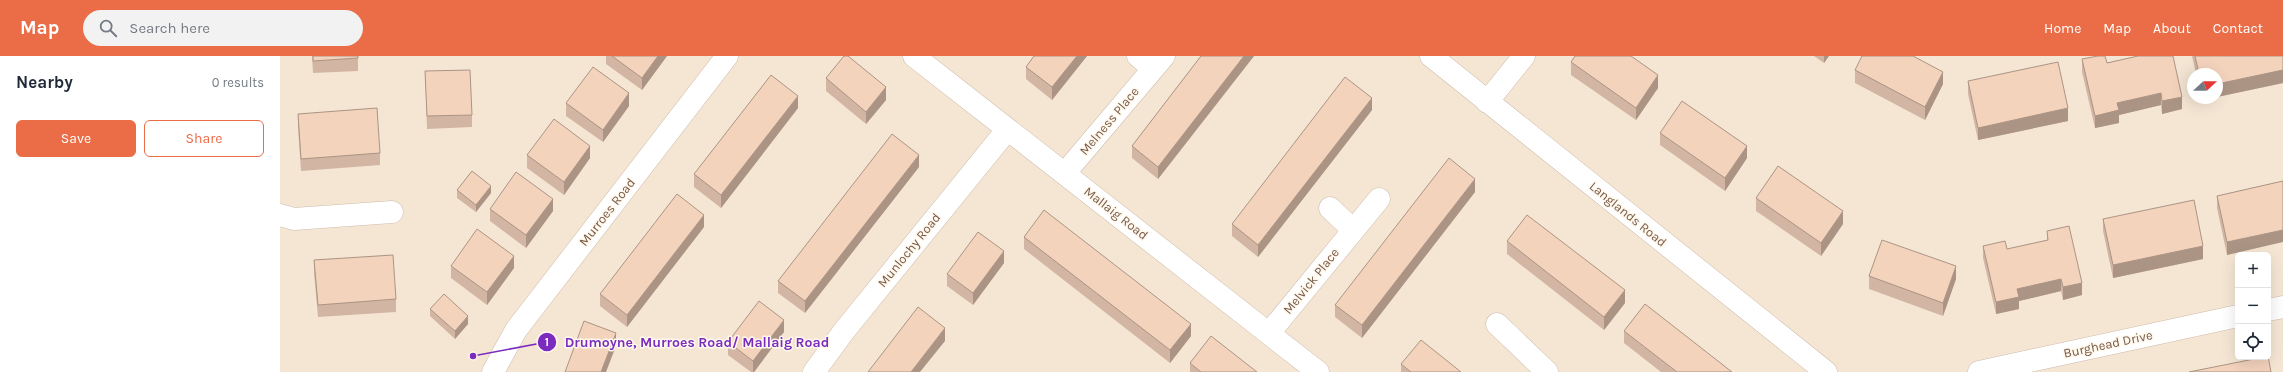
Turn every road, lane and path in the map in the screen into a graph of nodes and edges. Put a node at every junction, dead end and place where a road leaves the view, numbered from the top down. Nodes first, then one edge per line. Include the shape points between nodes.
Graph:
1 (727, 56) edge
2 (914, 56) edge
3 (1431, 56) edge
4 (1524, 56) edge
5 (1152, 60) edge
6 (1487, 102) junction
7 (1006, 130) junction
8 (1065, 174) junction
9 (1379, 199) dead end
10 (1330, 208) dead end
11 (392, 212) dead end
12 (280, 215) edge
13 (1352, 229) junction
14 (2283, 307) edge
15 (2271, 309) edge
16 (2235, 317) edge
17 (1497, 324) dead end
18 (1270, 332) junction
19 (1542, 371) edge
20 (493, 372) edge
21 (814, 372) edge
22 (1318, 372) edge
23 (1826, 372) edge
24 (1979, 372) edge

1 - 20 street, Murroes Road via 516,330
2 - 7 street, Mallaig Road
3 - 6 street, Langlands Road
4 - 6 street
5 - 8 street, Melness Place
6 - 23 street, Langlands Road
7 - 8 street, Mallaig Road
7 - 21 street, Munlochy Road
8 - 18 street, Mallaig Road
9 - 13 street, Melvick Place
10 - 13 street
11 - 12 street via 294,219
13 - 18 street, Melvick Place
14 - 15 street
16 - 24 street, Burghead Drive
17 - 19 street
18 - 22 street, Mallaig Road

